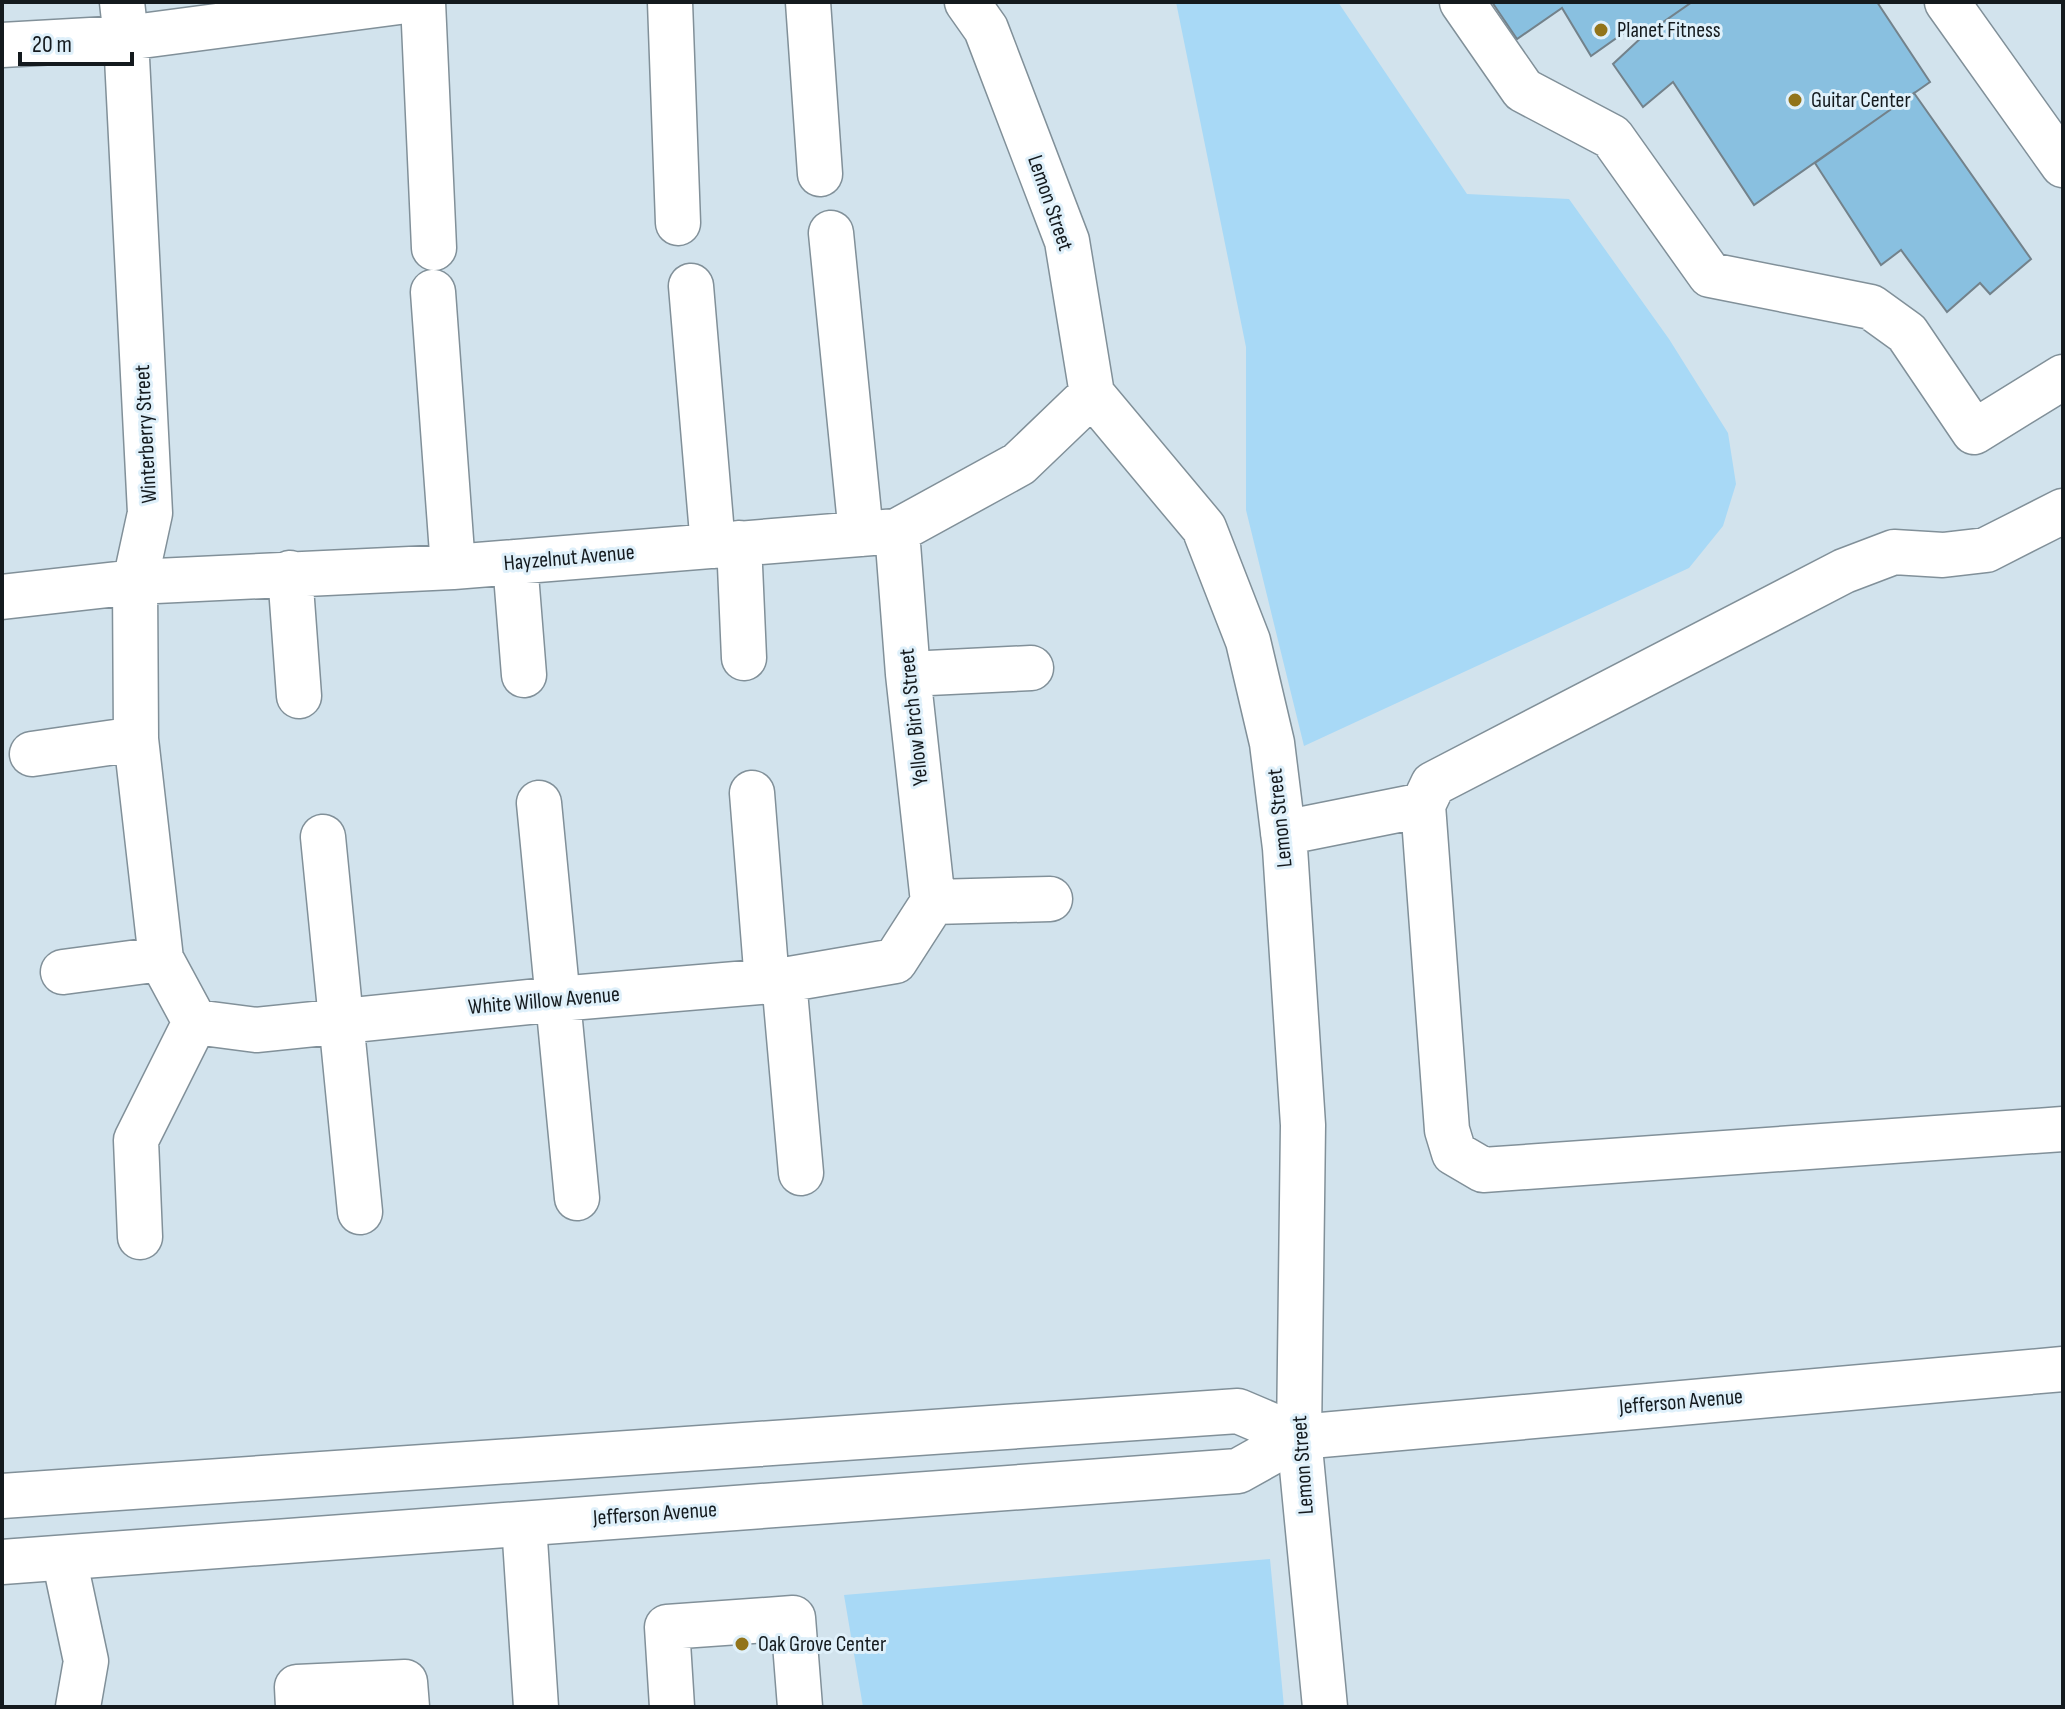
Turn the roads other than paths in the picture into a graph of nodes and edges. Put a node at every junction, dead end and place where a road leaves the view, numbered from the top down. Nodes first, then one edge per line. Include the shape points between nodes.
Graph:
1 (399, 2) edge
2 (423, 2) edge
3 (670, 2) edge
4 (808, 2) edge
5 (967, 2) edge
6 (1462, 2) edge
7 (1947, 2) edge
8 (124, 20) edge
9 (2, 45) edge
10 (2063, 165) edge
11 (820, 174) dead end
12 (678, 223) dead end
13 (831, 233) dead end
14 (434, 248) dead end
15 (691, 286) dead end
16 (433, 292) dead end
17 (2063, 377) edge
18 (1092, 394) junction
19 (2063, 511) edge
20 (879, 532) junction
21 (726, 545) junction
22 (515, 562) junction
23 (453, 567) junction
24 (290, 573) junction
25 (135, 582) junction
26 (2, 597) edge
27 (744, 658) dead end
28 (1031, 668) dead end
29 (908, 674) junction
30 (524, 675) dead end
31 (299, 696) dead end
32 (136, 739) junction
33 (32, 754) dead end
34 (752, 793) dead end
35 (539, 803) dead end
36 (1423, 805) junction
37 (1283, 833) junction
38 (323, 837) dead end
39 (1050, 899) dead end
40 (933, 902) junction
41 (161, 959) junction
42 (63, 972) dead end
43 (775, 981) junction
44 (558, 999) junction
45 (195, 1022) junction
46 (340, 1022) junction
47 (2063, 1129) edge
48 (801, 1173) dead end
49 (577, 1198) dead end
50 (360, 1212) dead end
51 (140, 1237) dead end
52 (2063, 1369) edge
53 (1299, 1437) junction
54 (2, 1496) edge
55 (524, 1524) junction
56 (64, 1558) junction
57 (2, 1562) edge
58 (78, 1707) edge
59 (298, 1707) edge
60 (407, 1707) edge
61 (536, 1707) edge
62 (672, 1707) edge
63 (800, 1707) edge
64 (1325, 1707) edge

1 - 8 main road
2 - 14 main road
3 - 12 main road
4 - 11 main road
5 - 18 main road, Lemon Street via 986,29 1067,241
6 - 17 main road via 1523,90 1612,137 1710,275 1871,307 1907,333 1974,432
7 - 10 main road
8 - 9 main road
8 - 25 main road, Winterberry Street via 150,513
13 - 20 main road, Yellow Birch Street
15 - 21 main road
16 - 23 main road
18 - 20 main road, Hayzelnut Avenue via 1019,464
18 - 37 main road, Lemon Street via 1204,528 1248,641 1272,743
19 - 36 main road via 1986,550 1943,555 1894,552 1844,571 1433,784
20 - 21 main road, Hayzelnut Avenue
20 - 29 main road, Yellow Birch Street
21 - 22 main road, Hayzelnut Avenue
21 - 27 main road
22 - 23 main road, Hayzelnut Avenue
22 - 30 main road
23 - 24 main road, Hayzelnut Avenue
24 - 25 main road, Hayzelnut Avenue
24 - 31 main road
25 - 26 main road, Hayzelnut Avenue
25 - 32 main road, Winterberry Street
28 - 29 main road
29 - 40 main road, Yellow Birch Street
32 - 33 main road
32 - 41 main road, Winterberry Street
34 - 43 main road
35 - 44 main road
36 - 37 main road
36 - 47 main road via 1447,1130 1454,1153 1483,1170
37 - 53 main road, Lemon Street via 1303,1125
38 - 46 main road
39 - 40 main road
40 - 43 main road, White Willow Avenue via 895,961
41 - 42 main road
41 - 45 main road
43 - 44 main road, White Willow Avenue
43 - 48 main road
44 - 46 main road, White Willow Avenue
44 - 49 main road
45 - 46 main road, White Willow Avenue via 256,1030
45 - 51 main road via 136,1140
46 - 50 main road
52 - 53 main road, Jefferson Avenue
53 - 54 main road, Jefferson Avenue via 1238,1411
53 - 55 main road, Jefferson Avenue via 1238,1471
53 - 64 main road, Lemon Street
55 - 56 main road, Jefferson Avenue
55 - 61 main road
56 - 57 main road, Jefferson Avenue
56 - 58 main road via 86,1661
59 - 60 main road via 297,1687 405,1682
62 - 63 main road via 667,1627 793,1618

